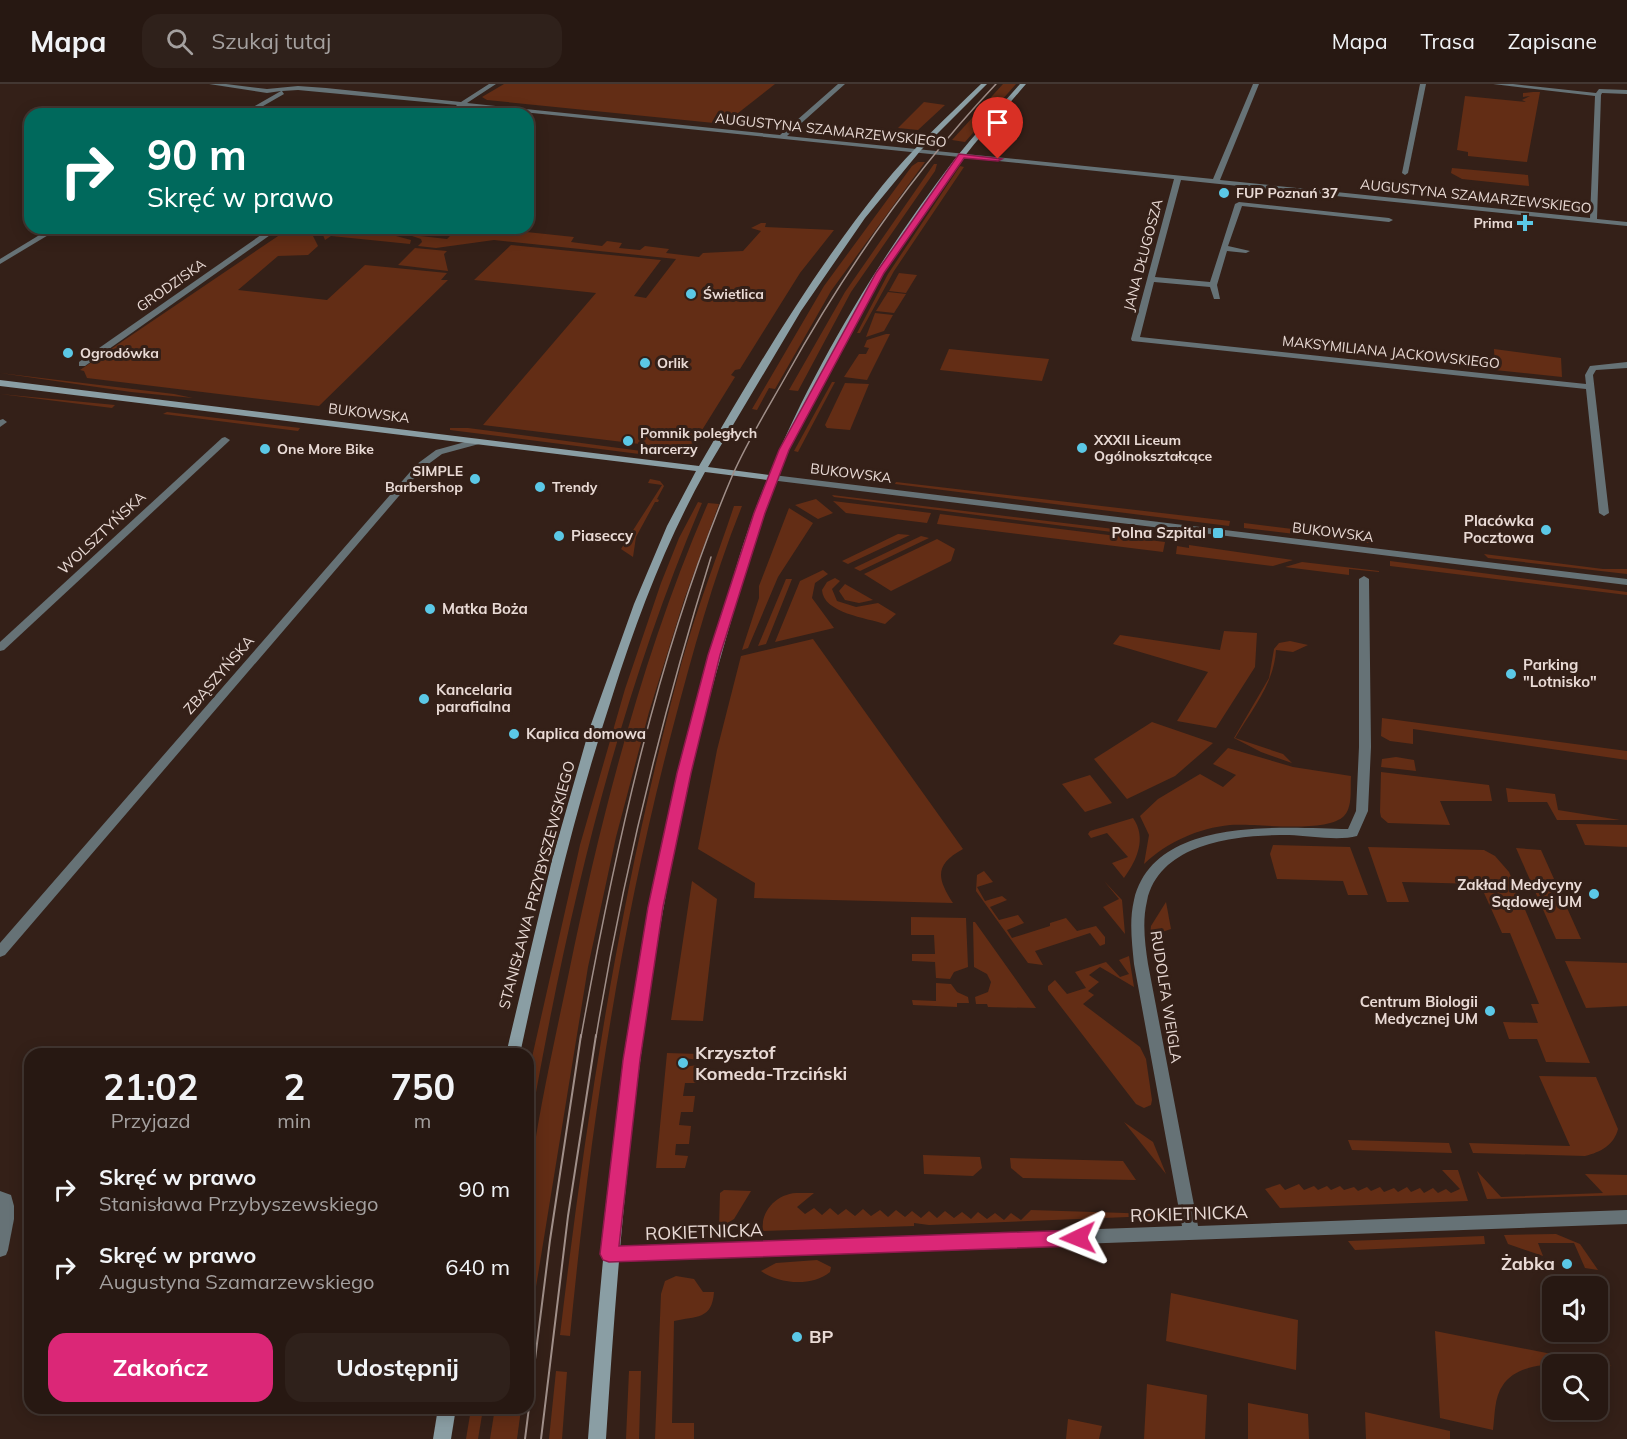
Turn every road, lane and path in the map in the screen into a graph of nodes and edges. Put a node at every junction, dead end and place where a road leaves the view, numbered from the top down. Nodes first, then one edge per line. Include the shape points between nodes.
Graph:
1 (213, 84) edge
2 (299, 84) edge
3 (493, 84) edge
4 (842, 84) edge
5 (984, 84) edge
6 (1023, 84) edge
7 (1256, 84) edge
8 (1423, 84) edge
9 (1496, 84) edge
10 (289, 89) junction
11 (1627, 92) edge
12 (1598, 95) junction
13 (464, 104) junction
14 (255, 108) edge
15 (459, 108) edge
16 (502, 108) edge
17 (534, 111) edge
18 (781, 137) junction
19 (917, 151) junction
20 (962, 155) junction
21 (1405, 173) dead end
22 (1178, 177) junction
23 (1216, 181) junction
24 (1389, 220) dead end
25 (1593, 220) junction
26 (1627, 224) edge
27 (46, 234) edge
28 (267, 234) edge
29 (1224, 248) junction
30 (1246, 251) dead end
31 (0, 262) edge
32 (1151, 279) junction
33 (1212, 285) junction
34 (1217, 297) dead end
35 (1135, 339) joint
36 (82, 364) dead end
37 (1627, 365) edge
38 (0, 383) edge
39 (1591, 387) junction
40 (225, 440) dead end
41 (476, 442) junction
42 (702, 470) junction
43 (772, 478) junction
44 (1604, 513) dead end
45 (1364, 579) dead end
46 (1627, 582) edge
47 (0, 648) edge
48 (0, 952) edge
49 (514, 1048) edge
50 (2, 1199) edge
51 (1627, 1217) edge
52 (1192, 1233) junction
53 (0, 1250) edge
54 (609, 1254) junction
55 (446, 1414) edge
56 (442, 1439) edge
57 (597, 1439) edge

1 - 10 street, AUGUSTYNA SZAMARZEWSKIEGO via 267,91
2 - 10 street
3 - 13 street
4 - 18 street
5 - 19 main road, STANISŁAWA PRZYBYSZEWSKIEGO
6 - 20 main road
7 - 23 street
8 - 21 street
9 - 12 street
10 - 13 street, AUGUSTYNA SZAMARZEWSKIEGO
10 - 14 street
11 - 12 street via 1606,90
12 - 25 street
13 - 15 street
13 - 16 street, AUGUSTYNA SZAMARZEWSKIEGO
17 - 18 street, AUGUSTYNA SZAMARZEWSKIEGO
18 - 19 street, AUGUSTYNA SZAMARZEWSKIEGO
19 - 20 street, AUGUSTYNA SZAMARZEWSKIEGO
19 - 42 main road, STANISŁAWA PRZYBYSZEWSKIEGO via 813,286
20 - 22 street, AUGUSTYNA SZAMARZEWSKIEGO
20 - 43 main road via 867,294
22 - 23 street, AUGUSTYNA SZAMARZEWSKIEGO
22 - 32 street, JANA DŁUGOSZA
23 - 25 street, AUGUSTYNA SZAMARZEWSKIEGO
24 - 29 street via 1239,204
25 - 26 street, AUGUSTYNA SZAMARZEWSKIEGO
27 - 31 street
28 - 36 street, GRODZISKA
29 - 30 street
29 - 33 street
32 - 33 street
32 - 35 street, JANA DŁUGOSZA
33 - 34 street
35 - 39 street, MAKSYMILIANA JACKOWSKIEGO
37 - 39 street via 1593,368 1589,375
38 - 41 main road, BUKOWSKA
39 - 44 street
40 - 47 street, WOLSZTYŃSKA
41 - 42 main road, BUKOWSKA
41 - 48 street, ZBĄSZYŃSKA via 440,452 425,462
42 - 43 main road, BUKOWSKA
42 - 49 main road, STANISŁAWA PRZYBYSZEWSKIEGO via 664,542 610,688 558,863
43 - 46 street, BUKOWSKA
43 - 54 main road via 714,655 655,907
45 - 52 street, RUDOLFA WEIGLA via 1365,747 1362,811 1353,833 1218,836 1181,850 1150,877 1140,900 1138,926 1144,970 1172,1141
50 - 53 street via 6,1226
51 - 52 street, ROKIETNICKA
52 - 54 street, ROKIETNICKA
54 - 57 main road
55 - 56 main road

